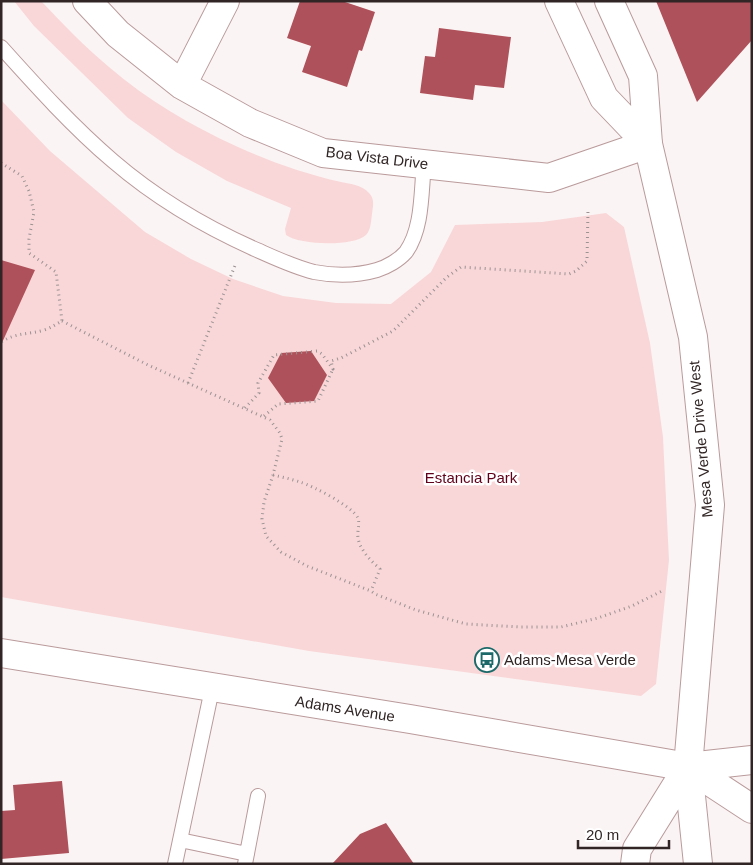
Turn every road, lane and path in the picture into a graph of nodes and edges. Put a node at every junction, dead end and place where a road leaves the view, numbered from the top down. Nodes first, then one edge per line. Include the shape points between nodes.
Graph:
1 (87, 1) edge
2 (225, 1) edge
3 (559, 1) edge
4 (609, 1) edge
5 (1, 47) edge
6 (182, 85) junction
7 (648, 144) junction
8 (1, 163) edge
9 (424, 164) junction
10 (588, 210) dead end
11 (244, 244) junction
12 (62, 320) junction
13 (1, 342) edge
14 (332, 369) junction
15 (188, 383) junction
16 (245, 408) junction
17 (264, 416) junction
18 (273, 475) junction
19 (371, 591) junction
20 (662, 591) dead end
21 (1, 653) edge
22 (212, 689) junction
23 (752, 760) edge
24 (688, 768) junction
25 (258, 796) dead end
26 (752, 809) edge
27 (180, 840) junction
28 (246, 859) edge
29 (174, 864) edge
30 (634, 864) edge
31 (698, 864) edge

1 - 6 street, Boa Vista Drive via 118,34
2 - 6 street
3 - 7 street via 604,98
4 - 7 street, Mesa Verde Drive West via 643,76
5 - 11 lane via 46,97 112,161 171,205
6 - 9 street, Boa Vista Drive via 250,123 323,153
7 - 9 street, Boa Vista Drive via 549,178
7 - 24 street, Mesa Verde Drive West via 693,337 710,505
8 - 12 path via 22,176 29,192 34,212 28,253 56,272
9 - 11 lane via 418,220 413,236 405,253 387,267 361,275 313,272
10 - 14 path via 587,261 576,272 461,267 393,332 331,361
11 - 15 path
12 - 13 path via 51,328 11,336
12 - 15 path
14 - 16 path via 317,351 274,355 258,384 259,393
14 - 17 path via 318,401 278,404
15 - 16 path
16 - 17 path
17 - 18 path via 282,439
18 - 19 path via 301,482 355,512 361,545 372,563 380,569
18 - 19 path via 262,519 266,536 281,552 307,566
19 - 20 path via 416,610 466,624 520,627 561,626 598,618
21 - 22 street, Adams Avenue
22 - 24 street, Adams Avenue via 410,719
22 - 27 lane
23 - 24 street, Adams Avenue
24 - 26 street, Adams Avenue
24 - 30 street via 637,849
24 - 31 street, Mesa Verde Drive West
25 - 28 lane
27 - 28 lane
27 - 29 lane

